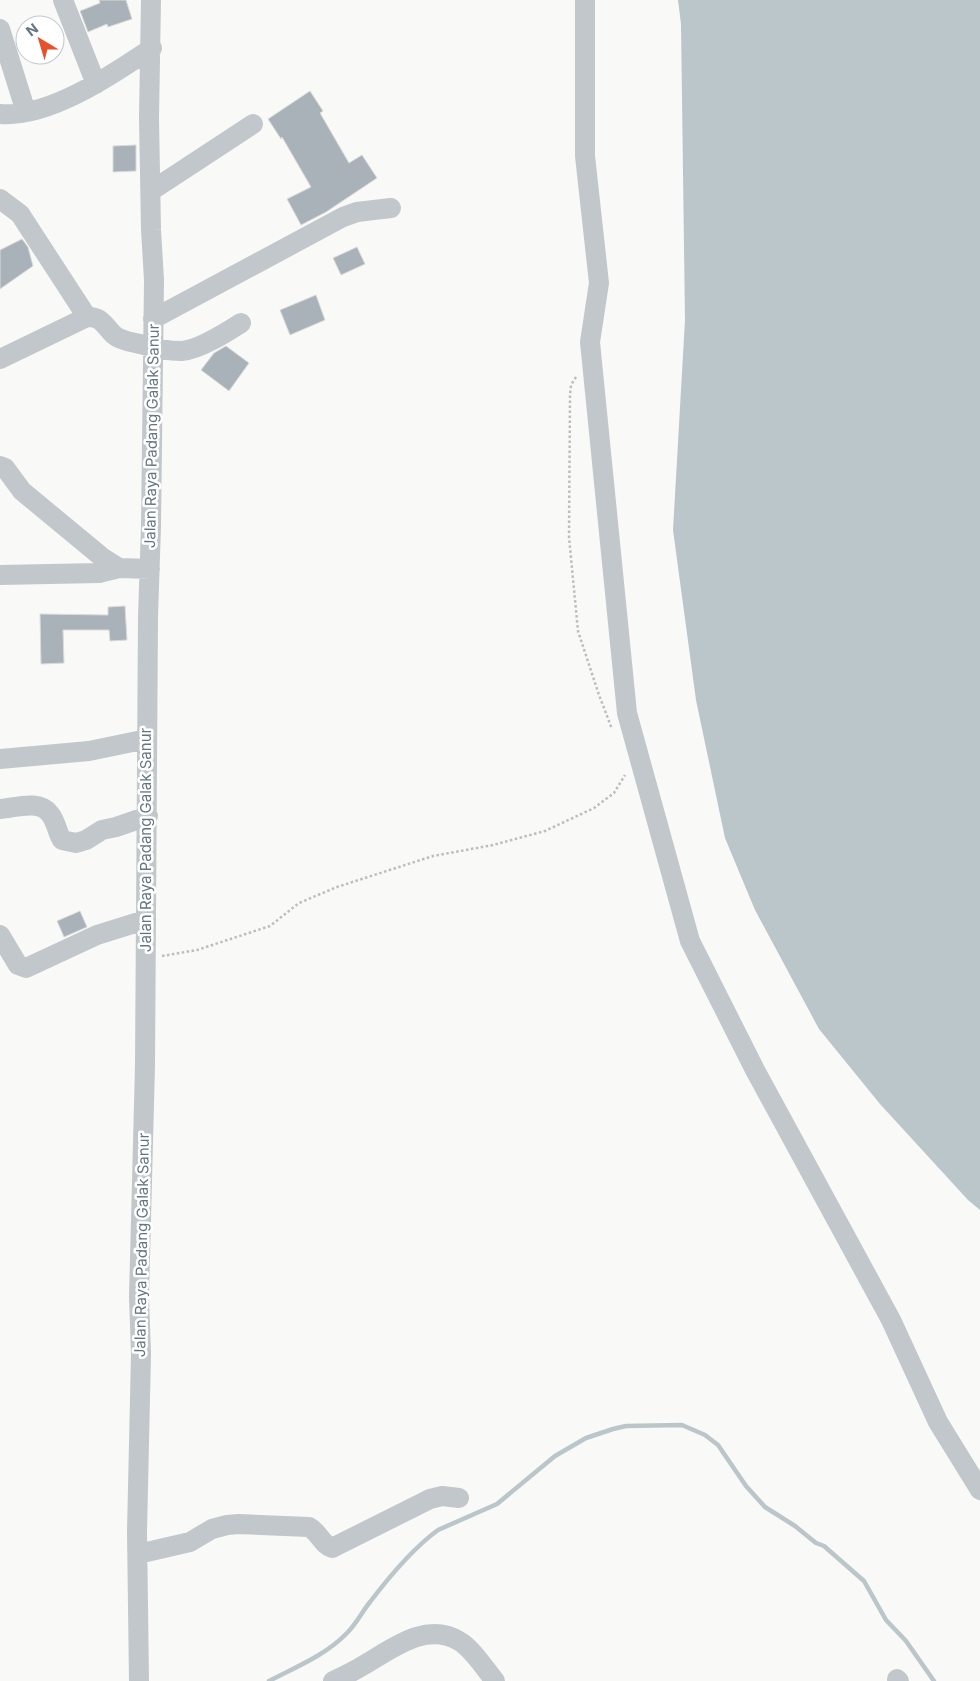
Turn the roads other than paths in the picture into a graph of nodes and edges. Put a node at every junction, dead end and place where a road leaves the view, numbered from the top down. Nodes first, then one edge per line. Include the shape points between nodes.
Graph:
1 (63, 0) edge
2 (152, 0) edge
3 (585, 0) edge
4 (0, 29) edge
5 (152, 48) junction
6 (96, 84) junction
7 (26, 112) junction
8 (0, 114) edge
9 (253, 124) dead end
10 (151, 191) junction
11 (0, 198) edge
12 (391, 208) dead end
13 (87, 317) junction
14 (153, 319) junction
15 (241, 323) dead end
16 (154, 348) junction
17 (0, 359) edge
18 (0, 466) edge
19 (119, 568) junction
20 (150, 569) junction
21 (0, 575) edge
22 (147, 739) junction
23 (0, 759) edge
24 (0, 809) edge
25 (148, 816) junction
26 (145, 920) junction
27 (0, 935) edge
28 (980, 1490) edge
29 (459, 1498) dead end
30 (138, 1554) junction
31 (139, 1681) edge
32 (333, 1681) edge
33 (495, 1681) edge

1 - 6 street
2 - 5 street, Jalan Raya Padang Galak Sanur
3 - 28 street via 585,156 599,283 591,349 627,713 690,941 754,1070 891,1320 938,1422
4 - 7 street
5 - 6 street
5 - 10 street, Jalan Raya Padang Galak Sanur via 149,118
6 - 7 street via 63,100
7 - 8 street
9 - 10 street
10 - 14 street, Jalan Raya Padang Galak Sanur
11 - 13 street via 20,214
12 - 14 street via 343,217
13 - 16 street via 100,318 119,338
13 - 17 street
14 - 16 street, Jalan Raya Padang Galak Sanur
15 - 16 street via 221,336 184,351
16 - 20 street, Jalan Raya Padang Galak Sanur
18 - 19 street via 22,491
19 - 20 street
19 - 21 street via 99,573
20 - 22 street, Jalan Raya Padang Galak Sanur
22 - 23 street via 88,751
22 - 25 street, Jalan Raya Padang Galak Sanur
24 - 25 street via 42,806 51,814 62,840 76,843 102,830
25 - 26 street, Jalan Raya Padang Galak Sanur
26 - 27 street via 98,935 26,968 18,965
26 - 30 street, Jalan Raya Padang Galak Sanur
29 - 30 street via 442,1496 430,1499 332,1548 309,1528 239,1524 212,1529 190,1542
30 - 31 street, Jalan Raya Padang Galak Sanur
32 - 33 street via 388,1650 426,1634 451,1637 461,1642

